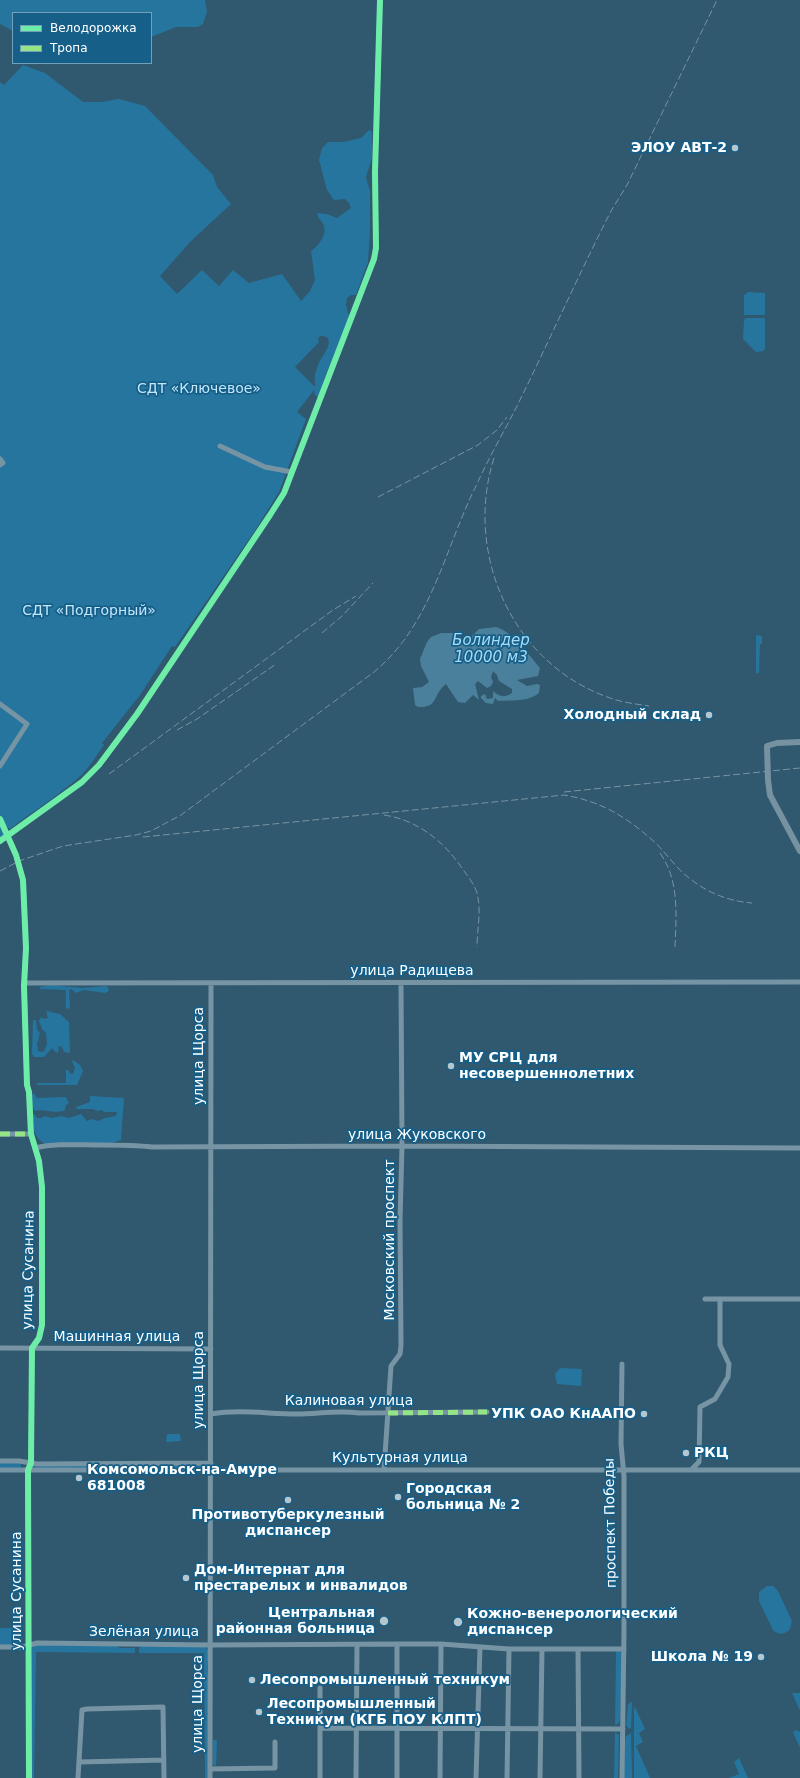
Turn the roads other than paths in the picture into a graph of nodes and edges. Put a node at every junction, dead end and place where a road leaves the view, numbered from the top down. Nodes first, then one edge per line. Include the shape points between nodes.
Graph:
1 (380, 0) edge
2 (220, 446) dead end
3 (292, 472) junction
4 (0, 704) edge
5 (800, 742) edge
6 (0, 766) edge
7 (0, 819) edge
8 (8, 835) junction
9 (0, 841) edge
10 (800, 851) edge
11 (800, 982) edge
12 (25, 983) junction
13 (211, 983) junction
14 (401, 983) junction
15 (0, 1134) edge
16 (31, 1134) junction
17 (211, 1146) junction
18 (402, 1146) junction
19 (35, 1148) junction
20 (800, 1148) edge
21 (705, 1299) dead end
22 (720, 1299) junction
23 (800, 1299) edge
24 (0, 1348) edge
25 (32, 1348) junction
26 (211, 1349) junction
27 (622, 1364) dead end
28 (487, 1412) dead end
29 (388, 1413) junction
30 (211, 1414) junction
31 (0, 1461) edge
32 (31, 1463) junction
33 (211, 1463) junction
34 (692, 1469) junction
35 (0, 1470) edge
36 (28, 1470) junction
37 (211, 1470) junction
38 (384, 1470) junction
39 (624, 1470) junction
40 (800, 1470) edge
41 (397, 1644) junction
42 (441, 1644) junction
43 (210, 1645) junction
44 (356, 1645) junction
45 (30, 1646) junction
46 (0, 1647) edge
47 (480, 1647) junction
48 (509, 1649) junction
49 (542, 1649) junction
50 (578, 1649) junction
51 (624, 1649) junction
52 (320, 1688) dead end
53 (320, 1728) junction
54 (398, 1728) junction
55 (440, 1728) junction
56 (477, 1728) junction
57 (508, 1728) junction
58 (540, 1728) junction
59 (356, 1729) junction
60 (579, 1729) junction
61 (623, 1729) junction
62 (275, 1742) dead end
63 (164, 1760) junction
64 (79, 1762) junction
65 (210, 1769) junction
66 (29, 1778) edge
67 (78, 1778) edge
68 (164, 1778) edge
69 (210, 1778) edge
70 (320, 1778) edge
71 (356, 1778) edge
72 (397, 1778) edge
73 (440, 1778) edge
74 (476, 1778) edge
75 (507, 1778) edge
76 (540, 1778) edge
77 (579, 1778) edge
78 (622, 1778) edge

1 - 3 street via 374,259
2 - 3 street via 265,467
3 - 8 street via 284,493 270,515 137,714 99,765 82,782
4 - 6 street via 27,724
5 - 10 main road via 767,746 770,795
7 - 8 street, улица Сусанина
8 - 9 street
8 - 12 street, улица Сусанина via 19,861 22,880 26,948
11 - 14 street, улица Радищева
12 - 13 street, улица Радищева
12 - 16 street, улица Сусанина via 27,1086
13 - 14 street, улица Радищева
13 - 17 street, улица Щорса
14 - 18 street, Московский проспект
15 - 16 street
16 - 19 street, улица Сусанина
17 - 18 street, улица Жуковского
17 - 19 street, улица Жуковского via 82,1144
17 - 26 street, улица Щорса
18 - 20 street, улица Жуковского
18 - 29 street, Московский проспект via 401,1345 400,1354 391,1366
19 - 25 street, улица Сусанина via 42,1187 42,1320 39,1338
21 - 22 street
22 - 23 street
22 - 34 street via 720,1346 729,1364 728,1377 716,1399 700,1407 699,1462
24 - 25 street, Машинная улица
25 - 26 street, Машинная улица
25 - 32 street, улица Сусанина
26 - 30 street, улица Щорса
27 - 39 street, проспект Победы via 621,1444
28 - 29 street, Калиновая улица
29 - 30 street, Калиновая улица via 346,1411 294,1414 234,1411
29 - 38 street, Московский проспект
30 - 33 street, улица Щорса
31 - 32 street
32 - 33 street
32 - 36 street, улица Сусанина
33 - 37 street, улица Щорса
34 - 39 street, Культурная улица
34 - 40 street, Культурная улица
35 - 36 street, Культурная улица
36 - 37 street, Культурная улица
36 - 45 street, улица Сусанина
37 - 38 street, Культурная улица
37 - 43 street, улица Щорса
38 - 39 street, Культурная улица
39 - 51 street, проспект Победы
41 - 42 street, Зелёная улица
41 - 44 street, Зелёная улица
41 - 54 street
42 - 47 street, Зелёная улица
42 - 55 street
43 - 44 street, Зелёная улица
43 - 45 street, Зелёная улица via 37,1643
43 - 65 street, улица Щорса
44 - 59 street
45 - 46 street, Зелёная улица
45 - 66 street, улица Сусанина
47 - 48 street, Зелёная улица
47 - 56 street
48 - 49 street, Зелёная улица
48 - 57 street
49 - 50 street, Зелёная улица
49 - 58 street
50 - 51 street, Зелёная улица
50 - 60 street
51 - 61 street, проспект Победы
52 - 53 street
53 - 59 street
53 - 70 street
54 - 55 street
54 - 59 street
54 - 72 street
55 - 56 street
55 - 73 street
56 - 57 street
56 - 74 street
57 - 58 street
57 - 75 street
58 - 60 street
58 - 76 street
59 - 71 street
60 - 61 street
60 - 77 street
61 - 78 street, проспект Победы
62 - 65 street via 275,1768
63 - 64 street
63 - 64 street via 163,1707 82,1710
63 - 68 street
64 - 67 street
65 - 69 street, улица Щорса

